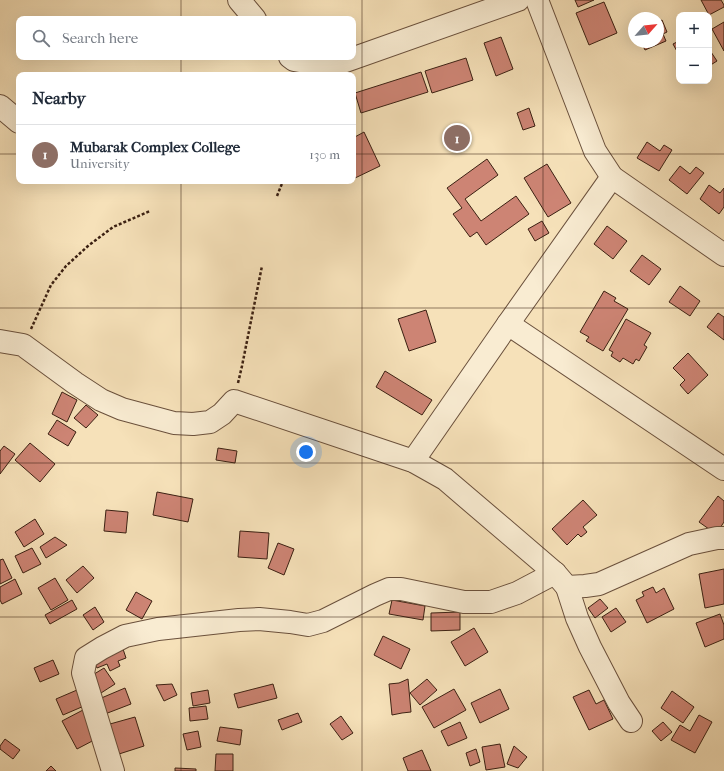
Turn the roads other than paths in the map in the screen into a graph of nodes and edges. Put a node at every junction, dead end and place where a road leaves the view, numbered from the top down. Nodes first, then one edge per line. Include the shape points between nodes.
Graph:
1 (239, 0) edge
2 (518, 0) edge
3 (537, 0) edge
4 (252, 16) edge
5 (356, 57) edge
6 (294, 60) edge
7 (348, 60) edge
8 (0, 106) edge
9 (16, 119) edge
10 (612, 177) junction
11 (724, 255) edge
12 (508, 324) junction
13 (0, 341) edge
14 (414, 461) junction
15 (724, 469) edge
16 (724, 538) edge
17 (561, 580) junction
18 (631, 721) dead end
19 (113, 771) edge

1 - 4 street
2 - 5 street
3 - 10 street via 595,151
6 - 7 street via 328,66
8 - 9 street
10 - 11 street
10 - 12 street
12 - 14 street
12 - 15 street
13 - 14 street via 23,345 101,400 122,409 174,423 193,424 210,422 234,401
14 - 17 street via 445,479
16 - 17 street via 689,544 599,584 585,586
17 - 18 street via 590,647
17 - 19 street via 491,602 464,602 402,589 389,589 323,621 308,625 259,619 239,620 158,629 125,636 86,658 83,673

